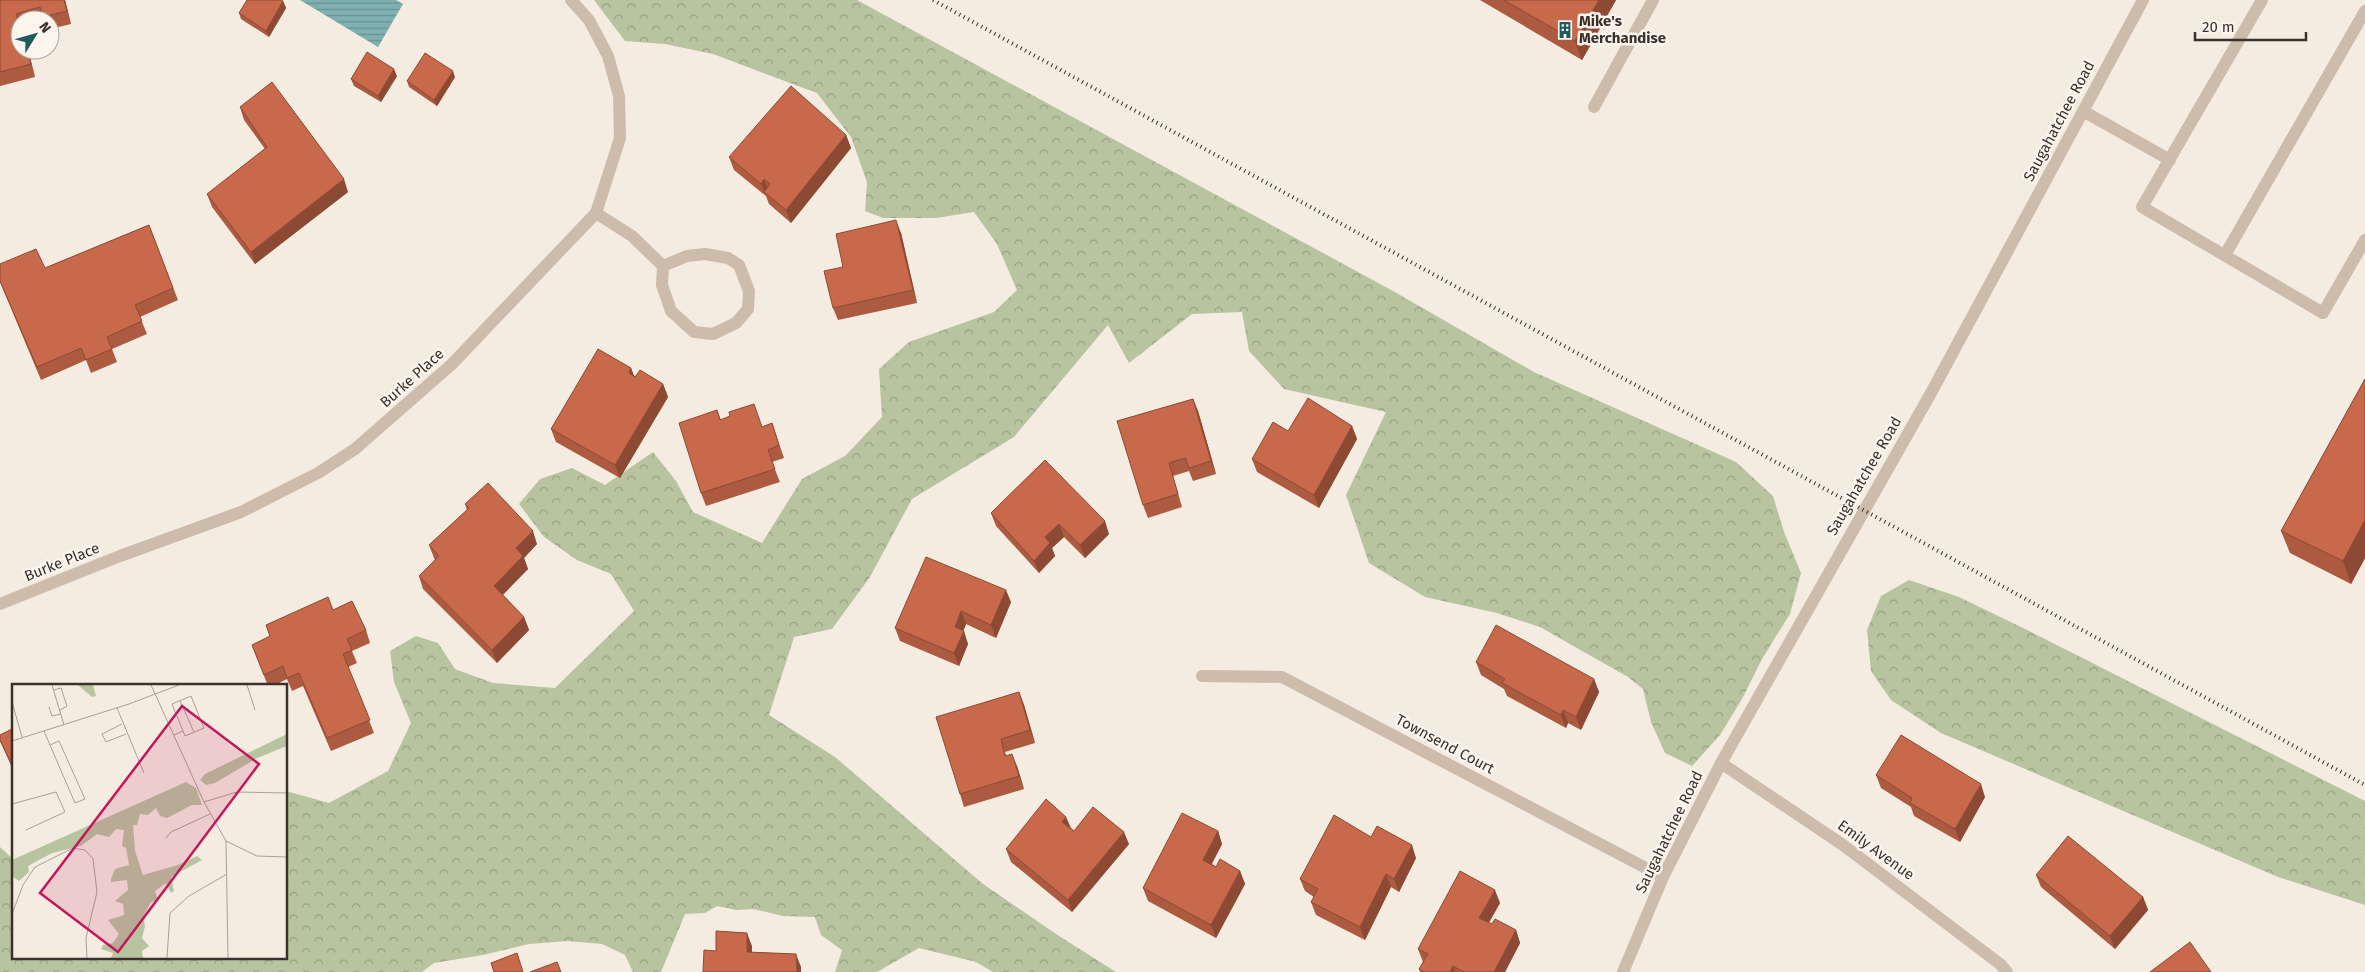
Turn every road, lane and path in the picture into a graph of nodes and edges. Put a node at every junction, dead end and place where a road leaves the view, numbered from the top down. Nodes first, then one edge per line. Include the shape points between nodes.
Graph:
1 (571, 0) edge
2 (1653, 0) edge
3 (2143, 0) edge
4 (2262, 0) edge
5 (2365, 11) edge
6 (1594, 107) dead end
7 (2083, 111) junction
8 (2170, 160) junction
9 (596, 213) junction
10 (2365, 240) edge
11 (2225, 255) junction
12 (663, 266) junction
13 (0, 604) edge
14 (1202, 676) dead end
15 (1720, 763) junction
16 (1664, 877) junction
17 (1623, 972) edge
18 (2006, 972) edge

1 - 9 street, Burke Place via 588,20 608,56 619,96 620,138
2 - 6 street
3 - 7 street, Saugahatchee Road
4 - 8 street
5 - 11 street
7 - 8 street
7 - 15 street, Saugahatchee Road via 1931,393
8 - 11 street via 2142,207
9 - 12 street via 632,236
9 - 13 street, Burke Place via 452,364 355,449 318,474 241,512
10 - 11 street via 2323,313
12 - 12 street via 662,285 671,310 694,332 713,334 736,323 748,308 749,291 739,265 728,258 705,254 687,256
14 - 16 street, Townsend Court via 1282,677
15 - 16 street, Saugahatchee Road
15 - 18 street, Emily Avenue via 1844,845 2000,964
16 - 17 street, Saugahatchee Road

